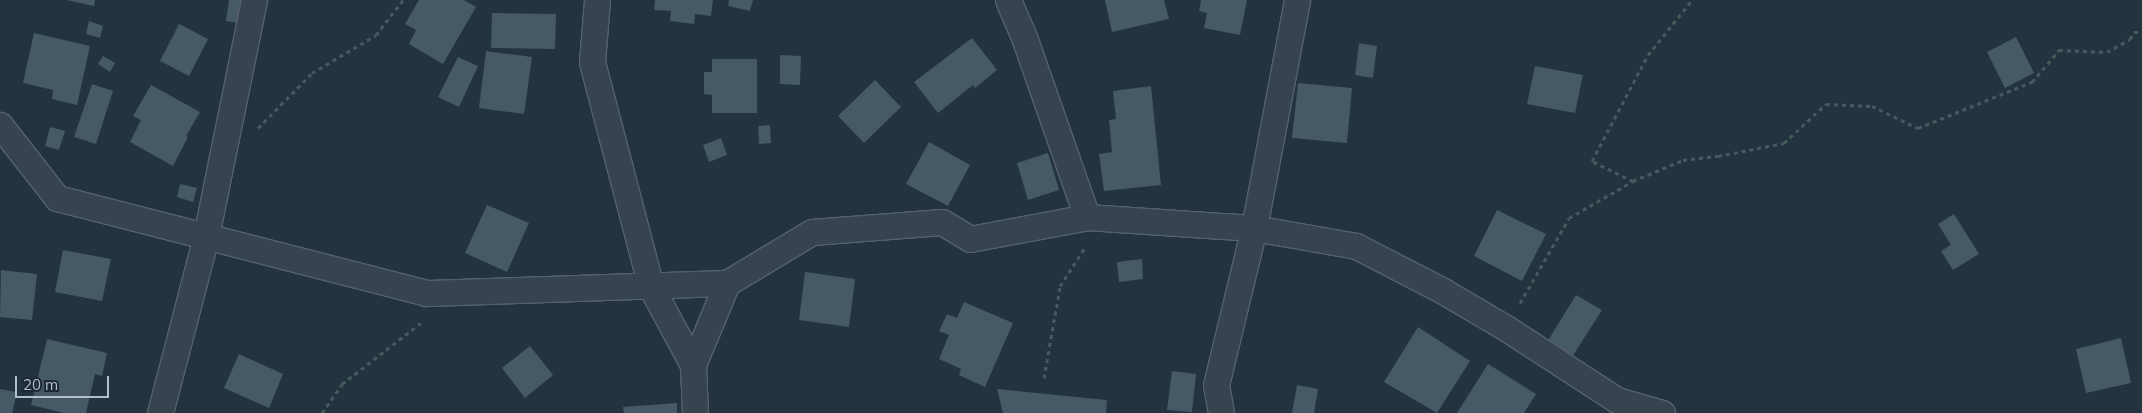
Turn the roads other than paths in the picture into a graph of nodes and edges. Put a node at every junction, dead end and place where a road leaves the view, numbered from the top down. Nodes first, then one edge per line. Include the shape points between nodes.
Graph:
1 (254, 0) edge
2 (597, 0) edge
3 (1008, 0) edge
4 (1296, 0) edge
5 (0, 125) edge
6 (1096, 217) junction
7 (1254, 228) junction
8 (206, 236) junction
9 (727, 283) junction
10 (652, 287) junction
11 (693, 365) junction
12 (160, 413) edge
13 (695, 413) edge
14 (1221, 413) edge
15 (1662, 413) edge

1 - 8 street
2 - 10 street via 592,62
3 - 6 street
4 - 7 street
5 - 8 street via 57,198
6 - 7 street
6 - 9 street via 970,239 942,222 812,232
7 - 14 street via 1216,385
7 - 15 street via 1356,246 1506,328 1617,400
8 - 10 street via 426,293
8 - 12 street
9 - 10 street
9 - 11 street
10 - 11 street
11 - 13 street

